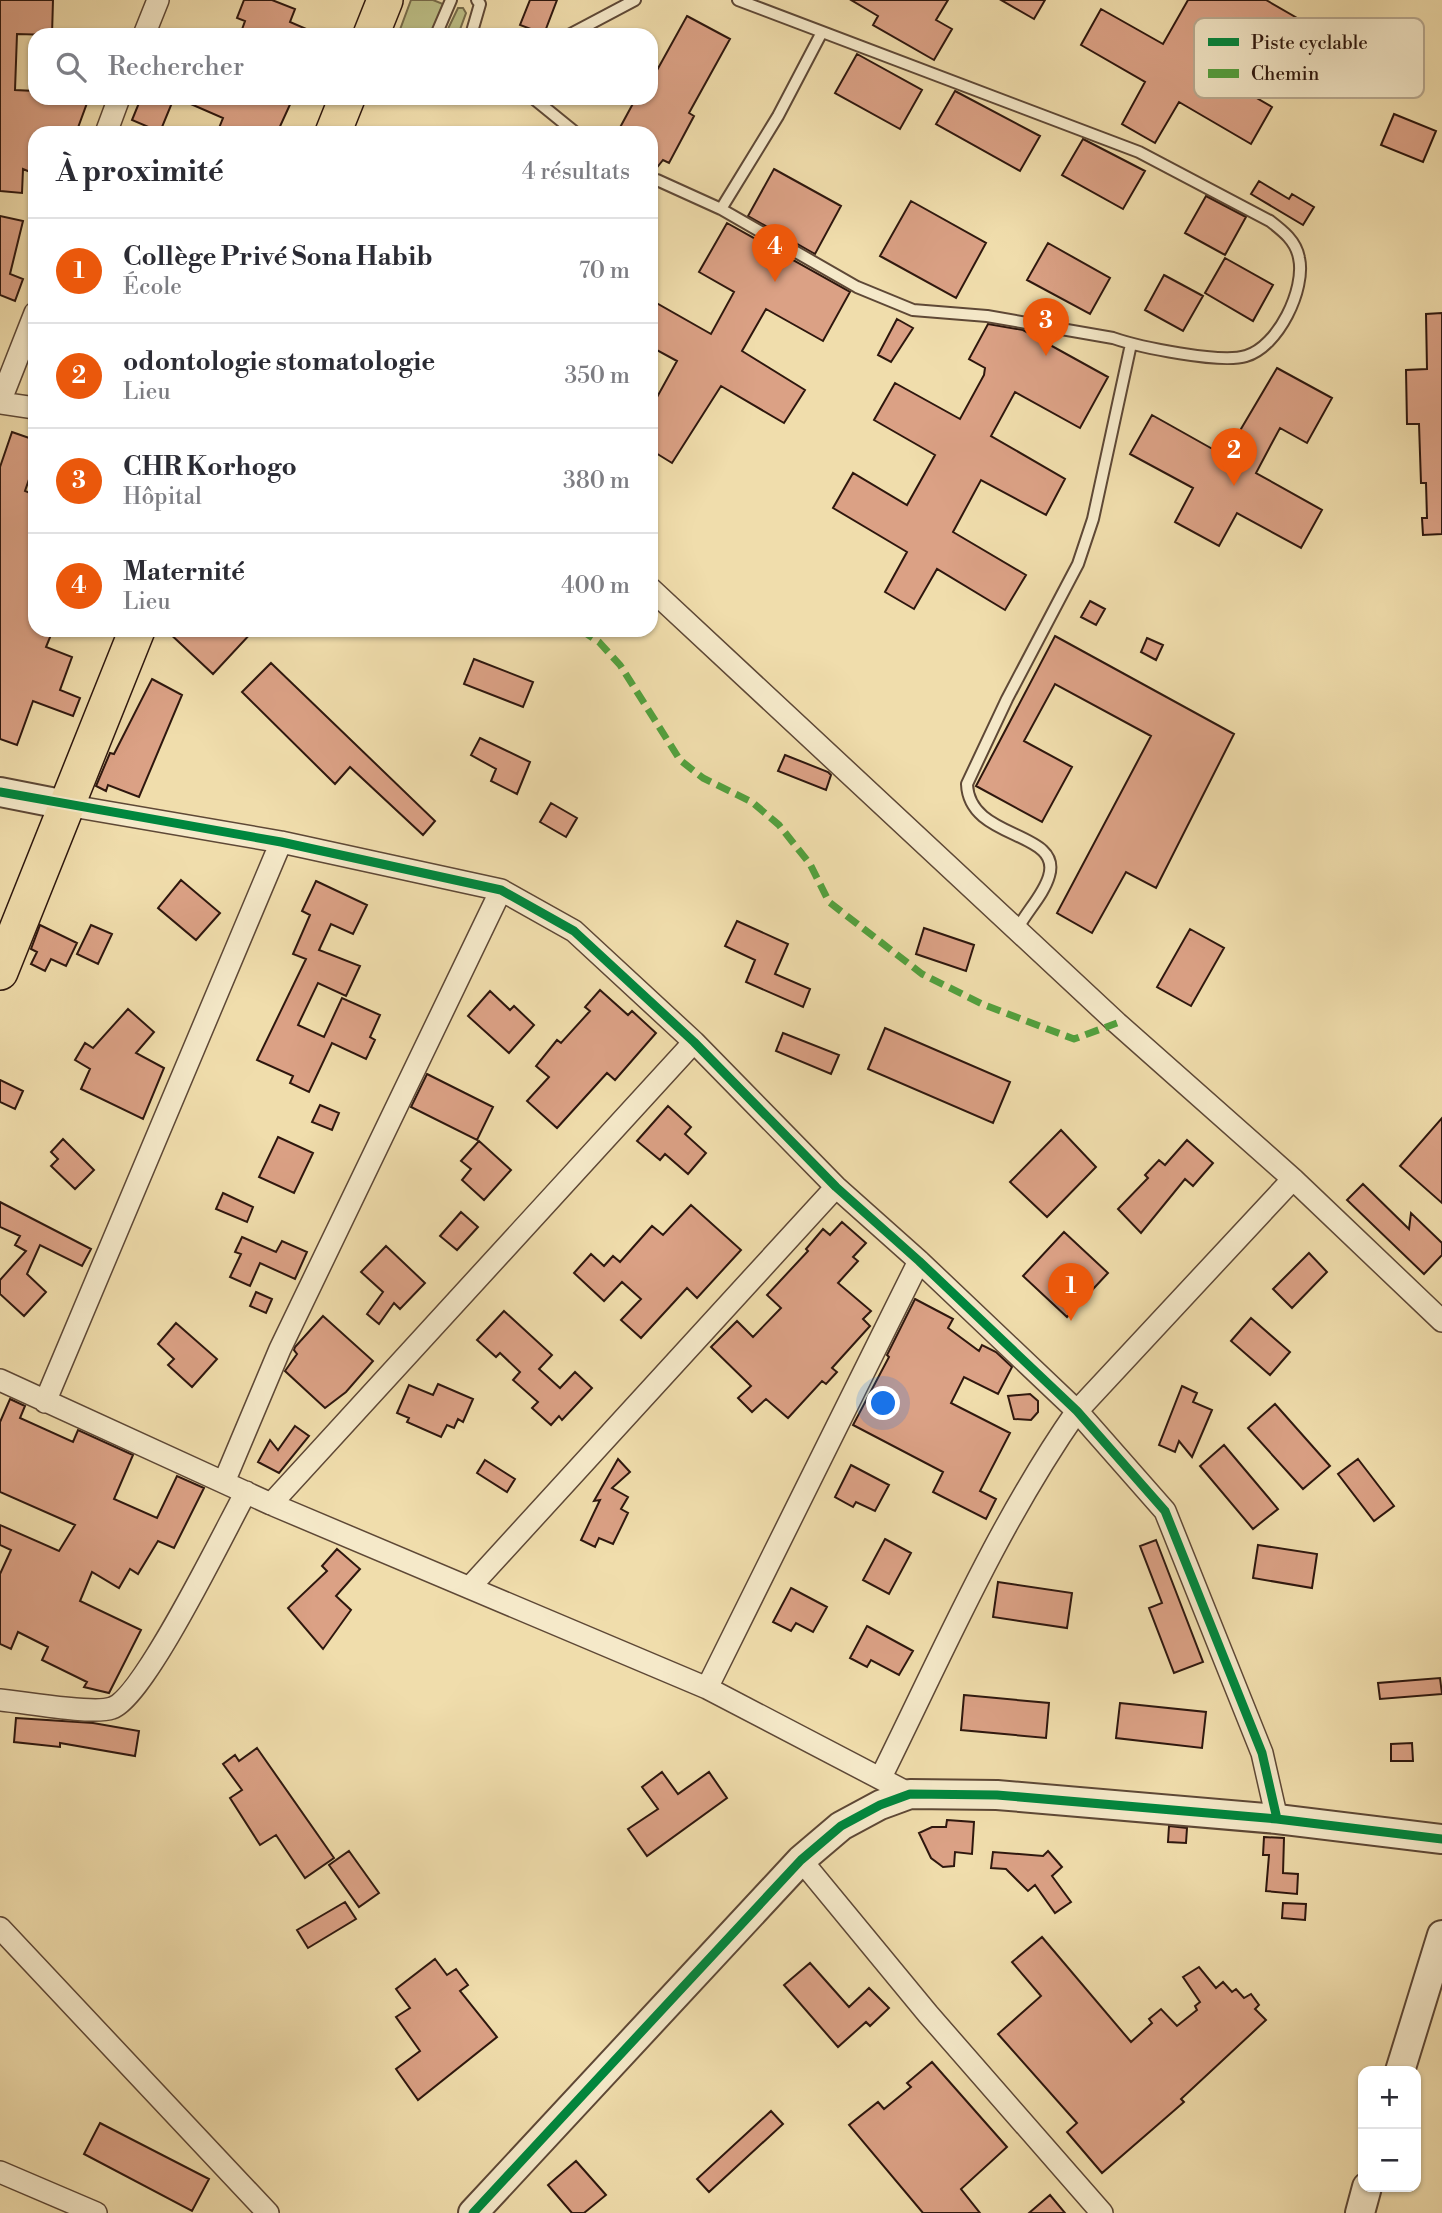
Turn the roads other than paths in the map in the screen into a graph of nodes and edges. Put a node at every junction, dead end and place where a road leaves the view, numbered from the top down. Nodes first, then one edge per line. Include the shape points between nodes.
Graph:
1 (158, 0) edge
2 (385, 0) edge
3 (451, 0) edge
4 (477, 0) edge
5 (635, 0) edge
6 (738, 0) edge
7 (147, 28) edge
8 (374, 28) edge
9 (439, 28) edge
10 (474, 28) edge
11 (582, 28) edge
12 (822, 32) junction
13 (117, 105) edge
14 (344, 105) edge
15 (542, 105) edge
16 (109, 126) edge
17 (336, 126) edge
18 (567, 126) edge
19 (658, 180) edge
20 (721, 209) junction
21 (28, 331) edge
22 (1131, 344) junction
23 (0, 402) edge
24 (28, 407) edge
25 (658, 595) edge
26 (134, 637) edge
27 (0, 792) edge
28 (66, 805) junction
29 (281, 842) junction
30 (501, 890) junction
31 (1018, 928) junction
32 (0, 972) edge
33 (694, 1042) junction
34 (1293, 1179) junction
35 (836, 1187) junction
36 (919, 1261) junction
37 (1442, 1321) edge
38 (2, 1386) edge
39 (45, 1402) junction
40 (1077, 1411) junction
41 (224, 1482) junction
42 (246, 1492) junction
43 (271, 1504) junction
44 (470, 1587) junction
45 (707, 1689) junction
46 (0, 1700) edge
47 (881, 1777) junction
48 (910, 1794) junction
49 (1277, 1819) junction
50 (1442, 1839) edge
51 (801, 1860) junction
52 (0, 1928) edge
53 (1442, 1935) edge
54 (1402, 2066) edge
55 (0, 2172) edge
56 (1366, 2192) edge
57 (96, 2213) edge
58 (268, 2213) edge
59 (473, 2213) edge
60 (1102, 2213) edge
61 (1360, 2213) edge

1 - 7 street
2 - 8 main road
3 - 9 lane
4 - 10 lane
5 - 11 lane
6 - 12 lane
12 - 20 lane
12 - 22 lane via 1139,152 1287,234 1299,258 1299,290 1283,323 1260,349 1234,358
13 - 16 street
14 - 17 main road
15 - 18 lane
19 - 20 lane
20 - 22 lane via 857,287 913,310 987,316
21 - 23 street
22 - 31 lane via 1093,519 1078,564 967,785 968,800 976,810 1008,833 1044,849 1052,862 1049,879
23 - 24 street
25 - 31 street
26 - 28 main road
27 - 28 street
28 - 29 street
28 - 32 main road
29 - 30 street
29 - 39 street
30 - 33 street via 574,931
30 - 41 street via 280,1349
31 - 34 street
33 - 35 street
33 - 43 street
34 - 37 street
34 - 40 street
35 - 36 street
35 - 44 street
36 - 40 street
36 - 45 street
38 - 39 street
39 - 41 street
40 - 47 street via 1047,1453 992,1552
40 - 49 street via 1165,1511 1262,1753
41 - 42 street
42 - 43 street
42 - 46 street via 158,1652 120,1704 98,1709
43 - 44 street
44 - 45 street
45 - 47 street
47 - 48 street
48 - 49 street via 997,1795
48 - 51 street via 841,1826
49 - 50 street
51 - 59 street
51 - 60 street
52 - 58 street
53 - 54 street
55 - 57 street
56 - 61 street

